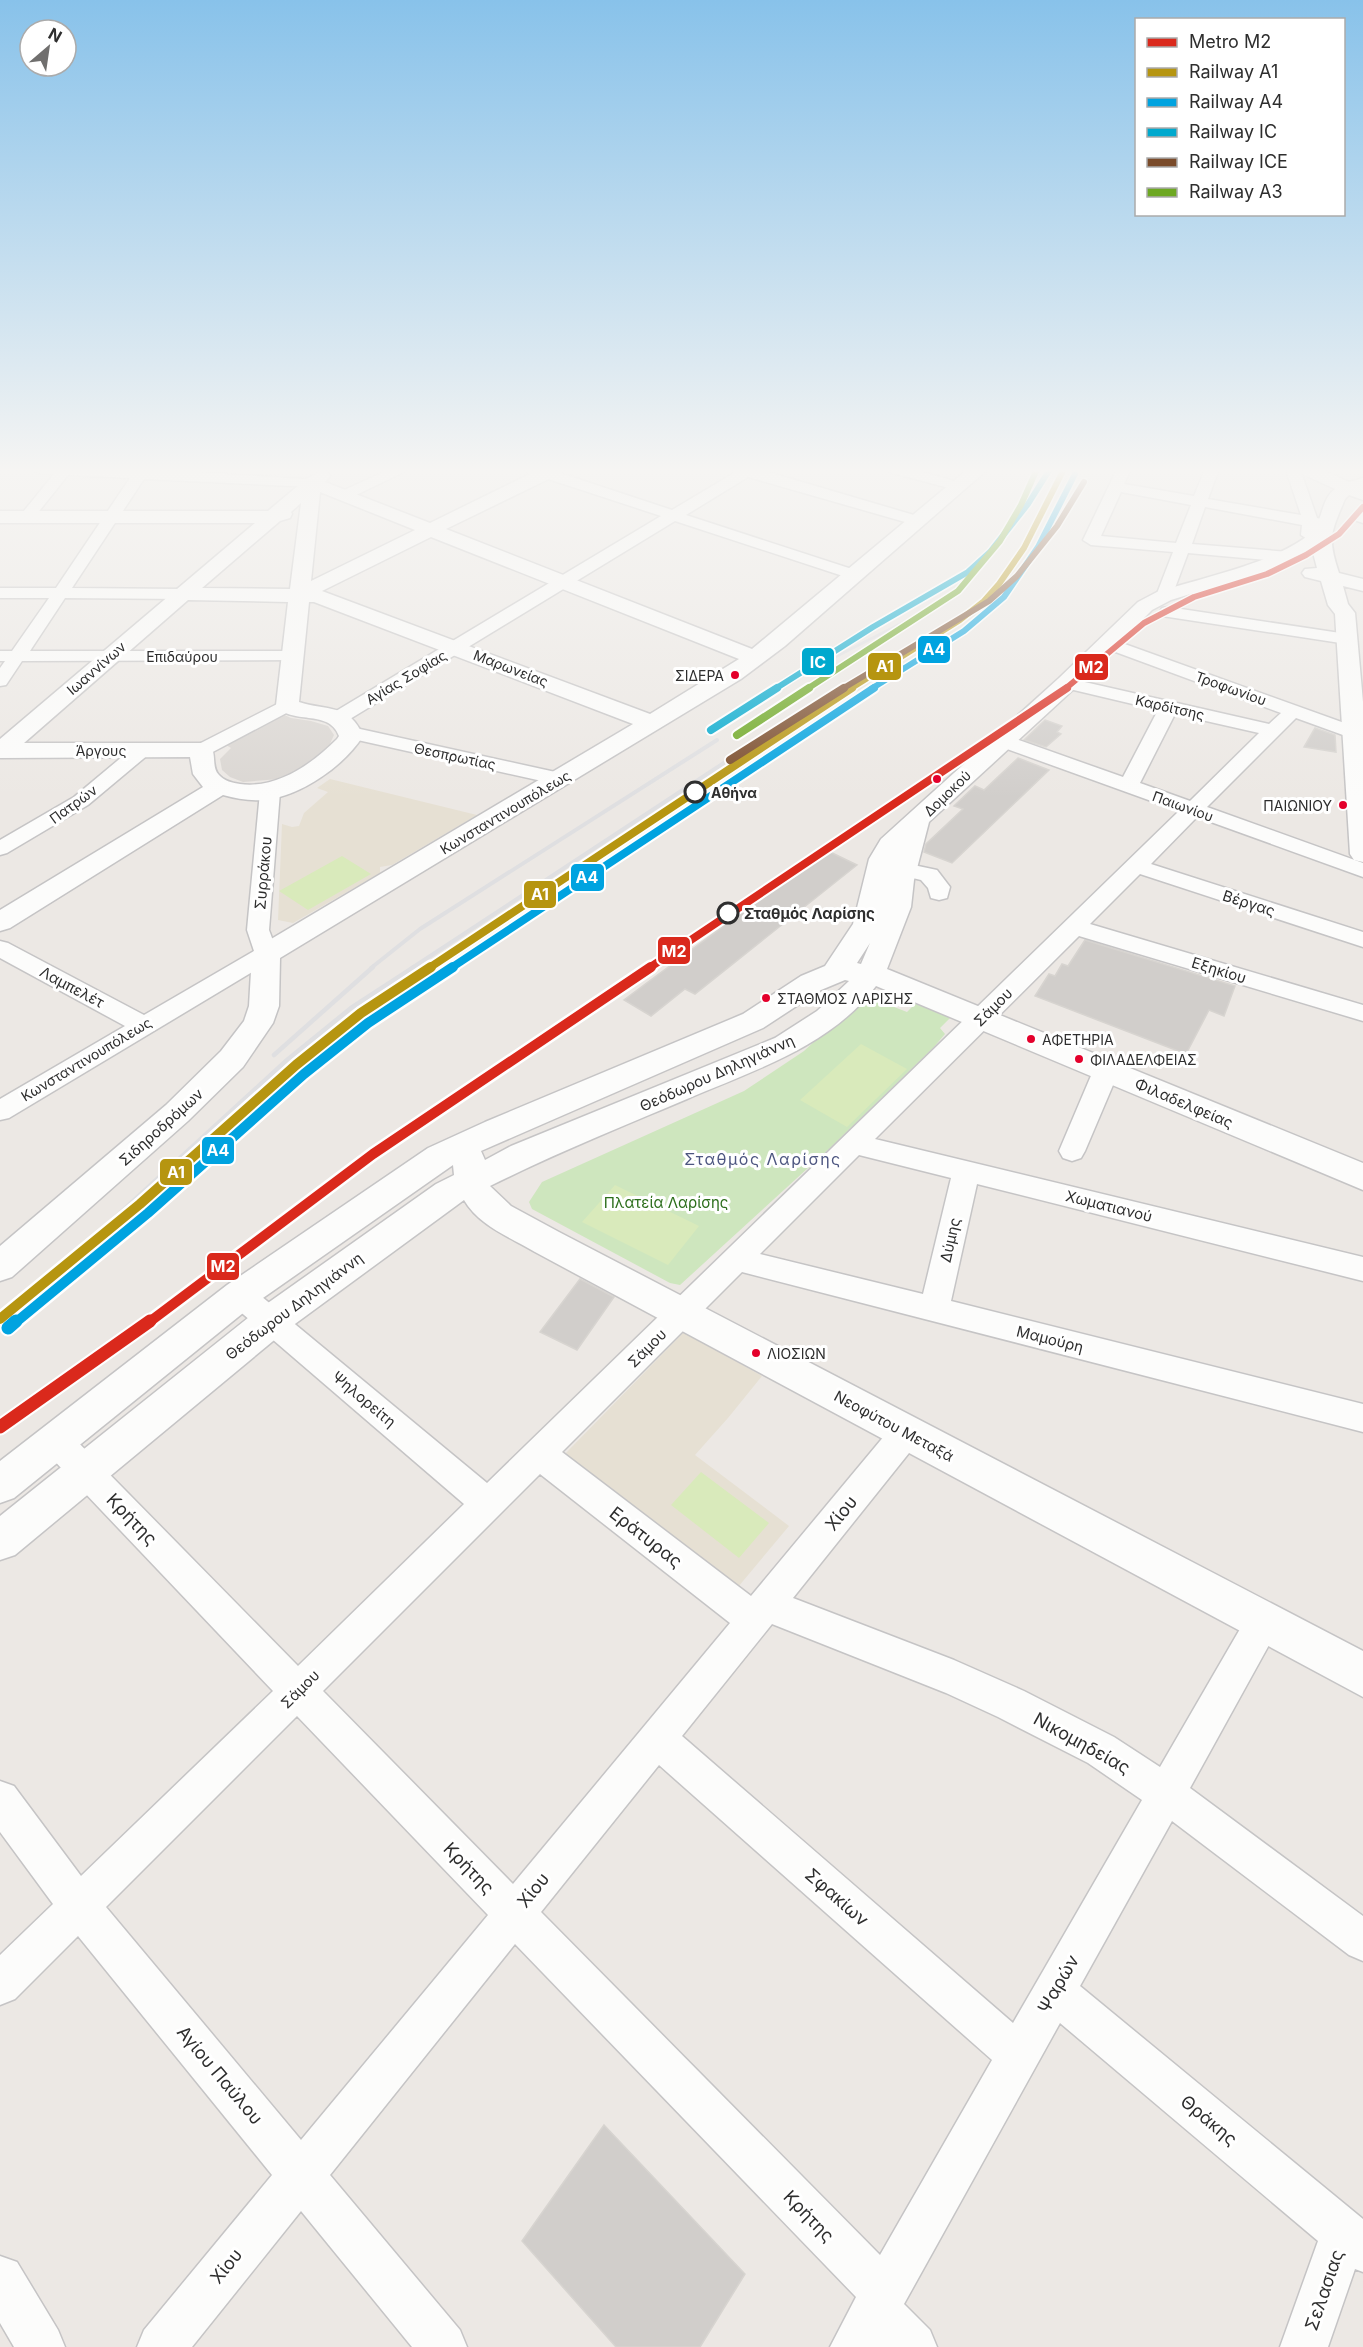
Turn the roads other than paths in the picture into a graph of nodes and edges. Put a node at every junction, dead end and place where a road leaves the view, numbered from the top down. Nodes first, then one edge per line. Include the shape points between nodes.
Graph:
1 (71, 579) edge
2 (201, 579) edge
3 (302, 579) edge
4 (332, 579) edge
5 (555, 579) edge
6 (570, 579) edge
7 (851, 579) edge
8 (1173, 579) edge
9 (1220, 579) edge
10 (1259, 579) edge
11 (1330, 579) edge
12 (1336, 579) edge
13 (564, 582) junction
14 (1357, 584) edge
15 (0, 593) edge
16 (61, 593) junction
17 (183, 594) junction
18 (300, 594) junction
19 (1168, 596) junction
20 (1346, 613) junction
21 (1108, 644) junction
22 (456, 647) junction
23 (1353, 650) edge
24 (8, 656) edge
25 (292, 656) junction
26 (110, 657) junction
27 (755, 658) junction
28 (0, 681) edge
29 (1066, 683) junction
30 (1357, 696) edge
31 (286, 705) junction
32 (1169, 707) junction
33 (1293, 711) junction
34 (652, 723) junction
35 (344, 725) junction
36 (1273, 731) junction
37 (1354, 733) junction
38 (1003, 741) junction
39 (142, 750) junction
40 (202, 750) junction
41 (0, 751) edge
42 (1360, 769) edge
43 (560, 779) junction
44 (1128, 786) junction
45 (220, 788) junction
46 (270, 792) junction
47 (1193, 810) junction
48 (1362, 818) edge
49 (918, 821) junction
50 (0, 849) edge
51 (1363, 854) edge
52 (1136, 866) junction
53 (904, 869) junction
54 (1363, 870) edge
55 (939, 893) dead end
56 (0, 922) edge
57 (1074, 927) junction
58 (1363, 940) edge
59 (0, 948) edge
60 (266, 954) junction
61 (835, 973) junction
62 (870, 975) junction
63 (1363, 1013) edge
64 (981, 1018) junction
65 (144, 1025) junction
66 (1106, 1071) junction
67 (4, 1102) edge
68 (466, 1143) junction
69 (854, 1144) junction
70 (1072, 1151) dead end
71 (966, 1171) junction
72 (1363, 1177) edge
73 (472, 1179) junction
74 (736, 1259) junction
75 (0, 1267) edge
76 (1363, 1269) edge
77 (240, 1295) junction
78 (934, 1310) junction
79 (681, 1313) junction
80 (271, 1322) junction
81 (1363, 1418) edge
82 (906, 1432) junction
83 (56, 1441) junction
84 (539, 1454) junction
85 (85, 1472) junction
86 (0, 1485) edge
87 (488, 1504) junction
88 (0, 1541) edge
89 (761, 1611) junction
90 (1263, 1622) junction
91 (1363, 1675) edge
92 (299, 1690) junction
93 (657, 1738) junction
94 (1167, 1794) junction
95 (0, 1800) edge
96 (79, 1906) junction
97 (513, 1914) junction
98 (1363, 1941) edge
99 (0, 1984) edge
100 (1054, 1991) junction
101 (1018, 2055) junction
102 (302, 2173) junction
103 (1354, 2241) edge
104 (0, 2279) edge
105 (872, 2316) edge
106 (41, 2347) edge
107 (160, 2347) edge
108 (443, 2347) edge
109 (913, 2347) edge
110 (1304, 2347) edge

1 - 16 street
2 - 17 street, Ιωαννίνων
3 - 18 street
4 - 18 street
5 - 13 street
6 - 13 street, Αγίας Σοφίας
7 - 27 street, Κωνσταντινουπόλεως
8 - 19 street
9 - 19 street, Δομοκού
10 - 19 street, Δομοκού
11 - 20 street via 1338,605
12 - 14 street, Δομοκού
13 - 22 street, Αγίας Σοφίας
13 - 27 street
14 - 20 street via 1355,607
15 - 16 street
16 - 17 street
16 - 24 street
17 - 18 street
17 - 26 street, Ιωαννίνων
18 - 22 street, Μαρωνείας via 317,596
18 - 25 street
19 - 21 street, Δομοκού via 1135,614
19 - 23 street
20 - 23 street
21 - 29 street, Δομοκού
21 - 33 street, Τροφωνίου
22 - 34 street, Μαρωνείας
22 - 35 street, Αγίας Σοφίας
23 - 30 street
24 - 26 street, Επιδαύρου
24 - 28 street
25 - 26 street, Επιδαύρου
25 - 31 street
26 - 41 street, Ιωαννίνων
27 - 34 street, Κωνσταντινουπόλεως
29 - 32 street, Καρδίτσης
29 - 38 street, Δομοκού
30 - 37 street
31 - 35 street
31 - 40 street
32 - 36 street, Καρδίτσης
32 - 44 street
33 - 36 street, Σάμου
33 - 37 street, Τροφωνίου
34 - 43 street, Κωνσταντινουπόλεως
35 - 43 street, Θεσπρωτίας
35 - 46 street via 350,741 305,775
36 - 47 street, Σάμου
37 - 42 street
38 - 44 street, Παιωνίου
38 - 49 street, Δομοκού
39 - 40 street, Άργους
39 - 41 street, Άργους
39 - 50 street, Πατρών via 81,801
40 - 45 street via 206,776
42 - 48 street
43 - 60 street, Κωνσταντινουπόλεως
44 - 47 street, Παιωνίου
45 - 46 street
45 - 56 street
46 - 60 street, Συρράκου via 258,930
47 - 52 street, Σάμου
47 - 54 street, Παιωνίου
48 - 51 street
49 - 53 street, Θεόδωρου Δηληγιάννη
49 - 61 street via 890,844 882,859 867,924
52 - 57 street, Σάμου
52 - 58 street, Βέργας
53 - 55 street via 929,875
53 - 62 street, Θεόδωρου Δηληγιάννη via 891,928
57 - 63 street, Εξηκίου
57 - 64 street, Σάμου
59 - 65 street, Λαμπελέτ
60 - 65 street, Κωνσταντινουπόλεως
60 - 75 street, Σιδηροδρόμων via 264,1006 252,1032 232,1059 177,1113
61 - 62 street, Φιλαδελφείας
61 - 68 street via 811,983 753,1021
62 - 64 street, Φιλαδελφείας
62 - 73 street, Θεόδωρου Δηληγιάννη via 848,1000 786,1045
64 - 66 street, Φιλαδελφείας
64 - 69 street, Σάμου
65 - 67 street, Κωνσταντινουπόλεως
66 - 70 street
66 - 72 street, Φιλαδελφείας
68 - 73 street, Νεοφύτου Μεταξά
68 - 77 street
69 - 71 street, Χωματιανού
69 - 74 street, Σάμου
71 - 76 street, Χωματιανού
71 - 78 street, Δύμης
73 - 79 street, Νεοφύτου Μεταξά via 478,1195 490,1208
73 - 80 street, Θεόδωρου Δηληγιάννη via 431,1204
74 - 78 street, Μαμούρη
74 - 79 street, Σάμου
77 - 80 street, Ψηλορείτη
77 - 83 street
78 - 81 street, Μαμούρη
79 - 82 street, Νεοφύτου Μεταξά
79 - 84 street, Σάμου
80 - 85 street, Θεόδωρου Δηληγιάννη
80 - 87 street, Ψηλορείτη
82 - 89 street, Χίου
82 - 90 street, Νεοφύτου Μεταξά
83 - 85 street, Κρήτης
83 - 86 street
84 - 87 street, Σάμου
84 - 89 street, Εράτυρας
85 - 88 street, Θεόδωρου Δηληγιάννη
85 - 92 street, Κρήτης
87 - 92 street, Σάμου
89 - 93 street, Χίου
89 - 94 street, Νικομηδείας via 789,1615 954,1678 1101,1750
90 - 91 street, Νεοφύτου Μεταξά
90 - 94 street, Ψαρών
92 - 96 street, Σάμου
92 - 97 street, Κρήτης
93 - 97 street, Χίου
93 - 101 street, Σφακίων
94 - 98 street, Νικομηδείας
94 - 100 street, Ψαρών
95 - 96 street, Αγίου Παύλου
96 - 99 street, Σάμου
96 - 102 street, Αγίου Παύλου
97 - 102 street, Χίου
97 - 105 street, Κρήτης
100 - 101 street, Ψαρών
100 - 103 street, Θράκης
101 - 105 street, Ψαρών
102 - 107 street, Χίου
102 - 108 street, Αγίου Παύλου
103 - 110 street, Σελασιας
104 - 106 street
105 - 109 street, Κρήτης

